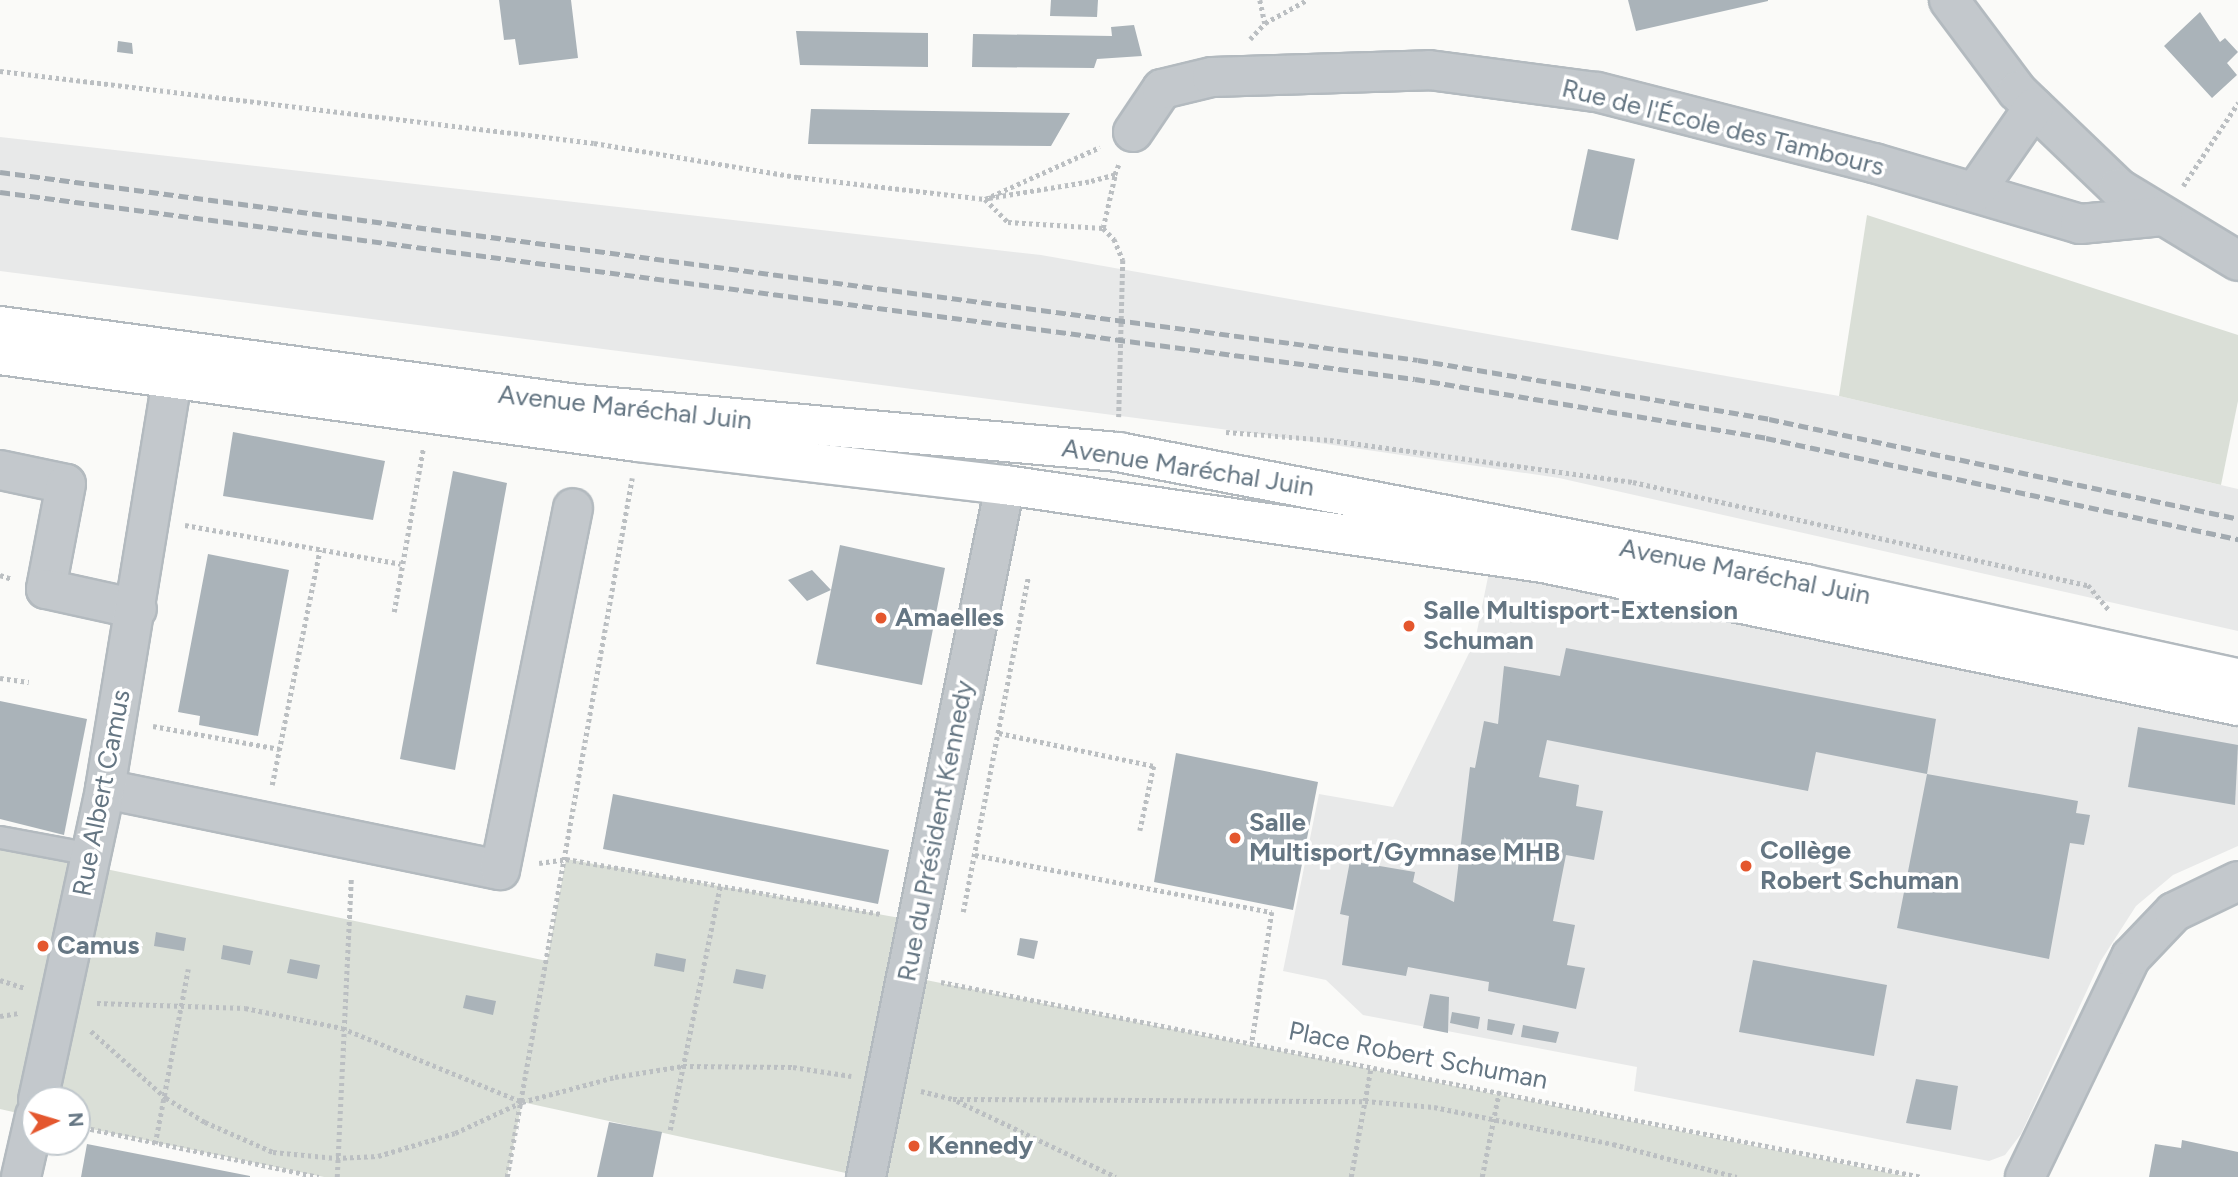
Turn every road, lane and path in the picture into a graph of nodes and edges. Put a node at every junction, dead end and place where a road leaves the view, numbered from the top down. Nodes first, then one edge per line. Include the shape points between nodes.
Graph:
1 (1260, 0) edge
2 (1949, 0) edge
3 (1265, 23) dead end
4 (0, 71) edge
5 (2238, 103) edge
6 (2034, 107) junction
7 (1133, 132) junction
8 (1115, 175) junction
9 (1975, 192) junction
10 (985, 199) junction
11 (2163, 216) junction
12 (1103, 228) junction
13 (2238, 261) edge
14 (0, 326) edge
15 (0, 355) edge
16 (175, 365) junction
17 (429, 414) junction
18 (1119, 429) dead end
19 (1213, 431) dead end
20 (638, 442) junction
21 (0, 470) edge
22 (1005, 485) junction
23 (573, 508) dead end
24 (152, 518) junction
25 (320, 550) junction
26 (401, 565) junction
27 (1029, 570) dead end
28 (137, 608) junction
29 (394, 612) dead end
30 (2116, 619) dead end
31 (0, 678) edge
32 (2238, 678) edge
33 (29, 682) dead end
34 (2238, 706) edge
35 (117, 720) junction
36 (999, 733) junction
37 (280, 749) junction
38 (105, 789) junction
39 (265, 822) junction
40 (1140, 831) dead end
41 (0, 837) edge
42 (353, 840) junction
43 (91, 855) junction
44 (975, 855) junction
45 (566, 859) junction
46 (2238, 881) edge
47 (720, 886) junction
48 (963, 912) dead end
49 (917, 921) junction
50 (188, 969) dead end
51 (906, 975) junction
52 (0, 980) edge
53 (60, 1001) junction
54 (183, 1008) junction
55 (0, 1016) edge
56 (342, 1028) junction
57 (1252, 1043) junction
58 (682, 1066) junction
59 (1371, 1067) junction
60 (886, 1083) junction
61 (41, 1086) edge
62 (1499, 1092) junction
63 (166, 1098) junction
64 (953, 1099) junction
65 (1365, 1101) junction
66 (522, 1102) junction
67 (1494, 1119) junction
68 (91, 1129) edge
69 (670, 1130) dead end
70 (155, 1144) junction
71 (26, 1156) edge
72 (336, 1158) junction
73 (21, 1177) edge
74 (319, 1177) edge
75 (337, 1177) edge
76 (508, 1177) edge
77 (866, 1177) edge
78 (1116, 1177) edge
79 (1351, 1177) edge
80 (1482, 1177) edge
81 (1737, 1177) edge
82 (1922, 1177) edge
83 (2025, 1177) edge

1 - 3 path
2 - 6 street via 1977,42
4 - 10 path via 594,143 798,177
5 - 11 path
6 - 9 street
6 - 11 street via 2118,188
7 - 8 path
7 - 9 street, Rue de l'École des Tambours via 1162,89 1212,77 1429,70 1597,92
7 - 10 path
8 - 10 path
8 - 12 path
9 - 11 street, Rue de l'École des Tambours via 2080,224
10 - 12 path via 1008,222
11 - 13 street
12 - 18 path via 1123,260
14 - 16 main road, Avenue Maréchal Juin
15 - 16 main road, Avenue Maréchal Juin
16 - 17 main road, Avenue Maréchal Juin
16 - 24 street, Rue Albert Camus
16 - 32 main road, Avenue Maréchal Juin via 1118,452 1793,581
17 - 20 main road, Avenue Maréchal Juin
17 - 26 path
19 - 30 path via 1330,440 1633,482 2088,585
20 - 22 main road, Avenue Maréchal Juin
20 - 45 path
21 - 28 street via 66,484 46,589
22 - 34 main road, Avenue Maréchal Juin via 1543,563
22 - 49 street, Rue du Président Kennedy
23 - 42 street via 500,870
24 - 25 path
24 - 28 street, Rue Albert Camus
25 - 26 path
25 - 37 path
26 - 29 path
27 - 36 path
28 - 35 street, Rue Albert Camus
31 - 33 path
35 - 37 path
35 - 38 street, Rue Albert Camus
36 - 40 path via 1154,766
36 - 44 path
37 - 39 path
38 - 39 street
38 - 43 street, Rue Albert Camus
39 - 42 street
41 - 43 lane
42 - 56 path
43 - 53 street, Rue Albert Camus
44 - 48 path
44 - 57 path via 1272,912
45 - 47 path
45 - 66 path
46 - 83 street via 2174,912 2132,957
47 - 49 path
47 - 58 path
49 - 51 street, Rue du Président Kennedy
50 - 54 path
51 - 57 path, Place Robert Schuman
51 - 60 street, Rue du Président Kennedy
52 - 53 path
53 - 54 path
53 - 55 path
53 - 61 street, Rue Albert Camus
53 - 63 path
54 - 56 path via 246,1008
54 - 63 path
56 - 66 path
56 - 72 path
57 - 59 path, Place Robert Schuman
58 - 60 path via 793,1067
58 - 66 path via 615,1077
58 - 69 path
59 - 62 path, Place Robert Schuman
59 - 65 path
60 - 64 path
60 - 77 street, Rue du Président Kennedy
62 - 67 path
62 - 82 path, Place Robert Schuman
63 - 70 path
63 - 72 path via 205,1122 273,1152
64 - 65 path
64 - 78 path
65 - 67 path
65 - 79 path
66 - 72 path via 455,1133 378,1156
66 - 76 path
67 - 80 path
67 - 81 path
68 - 70 path
70 - 74 path
71 - 73 street
72 - 75 path

